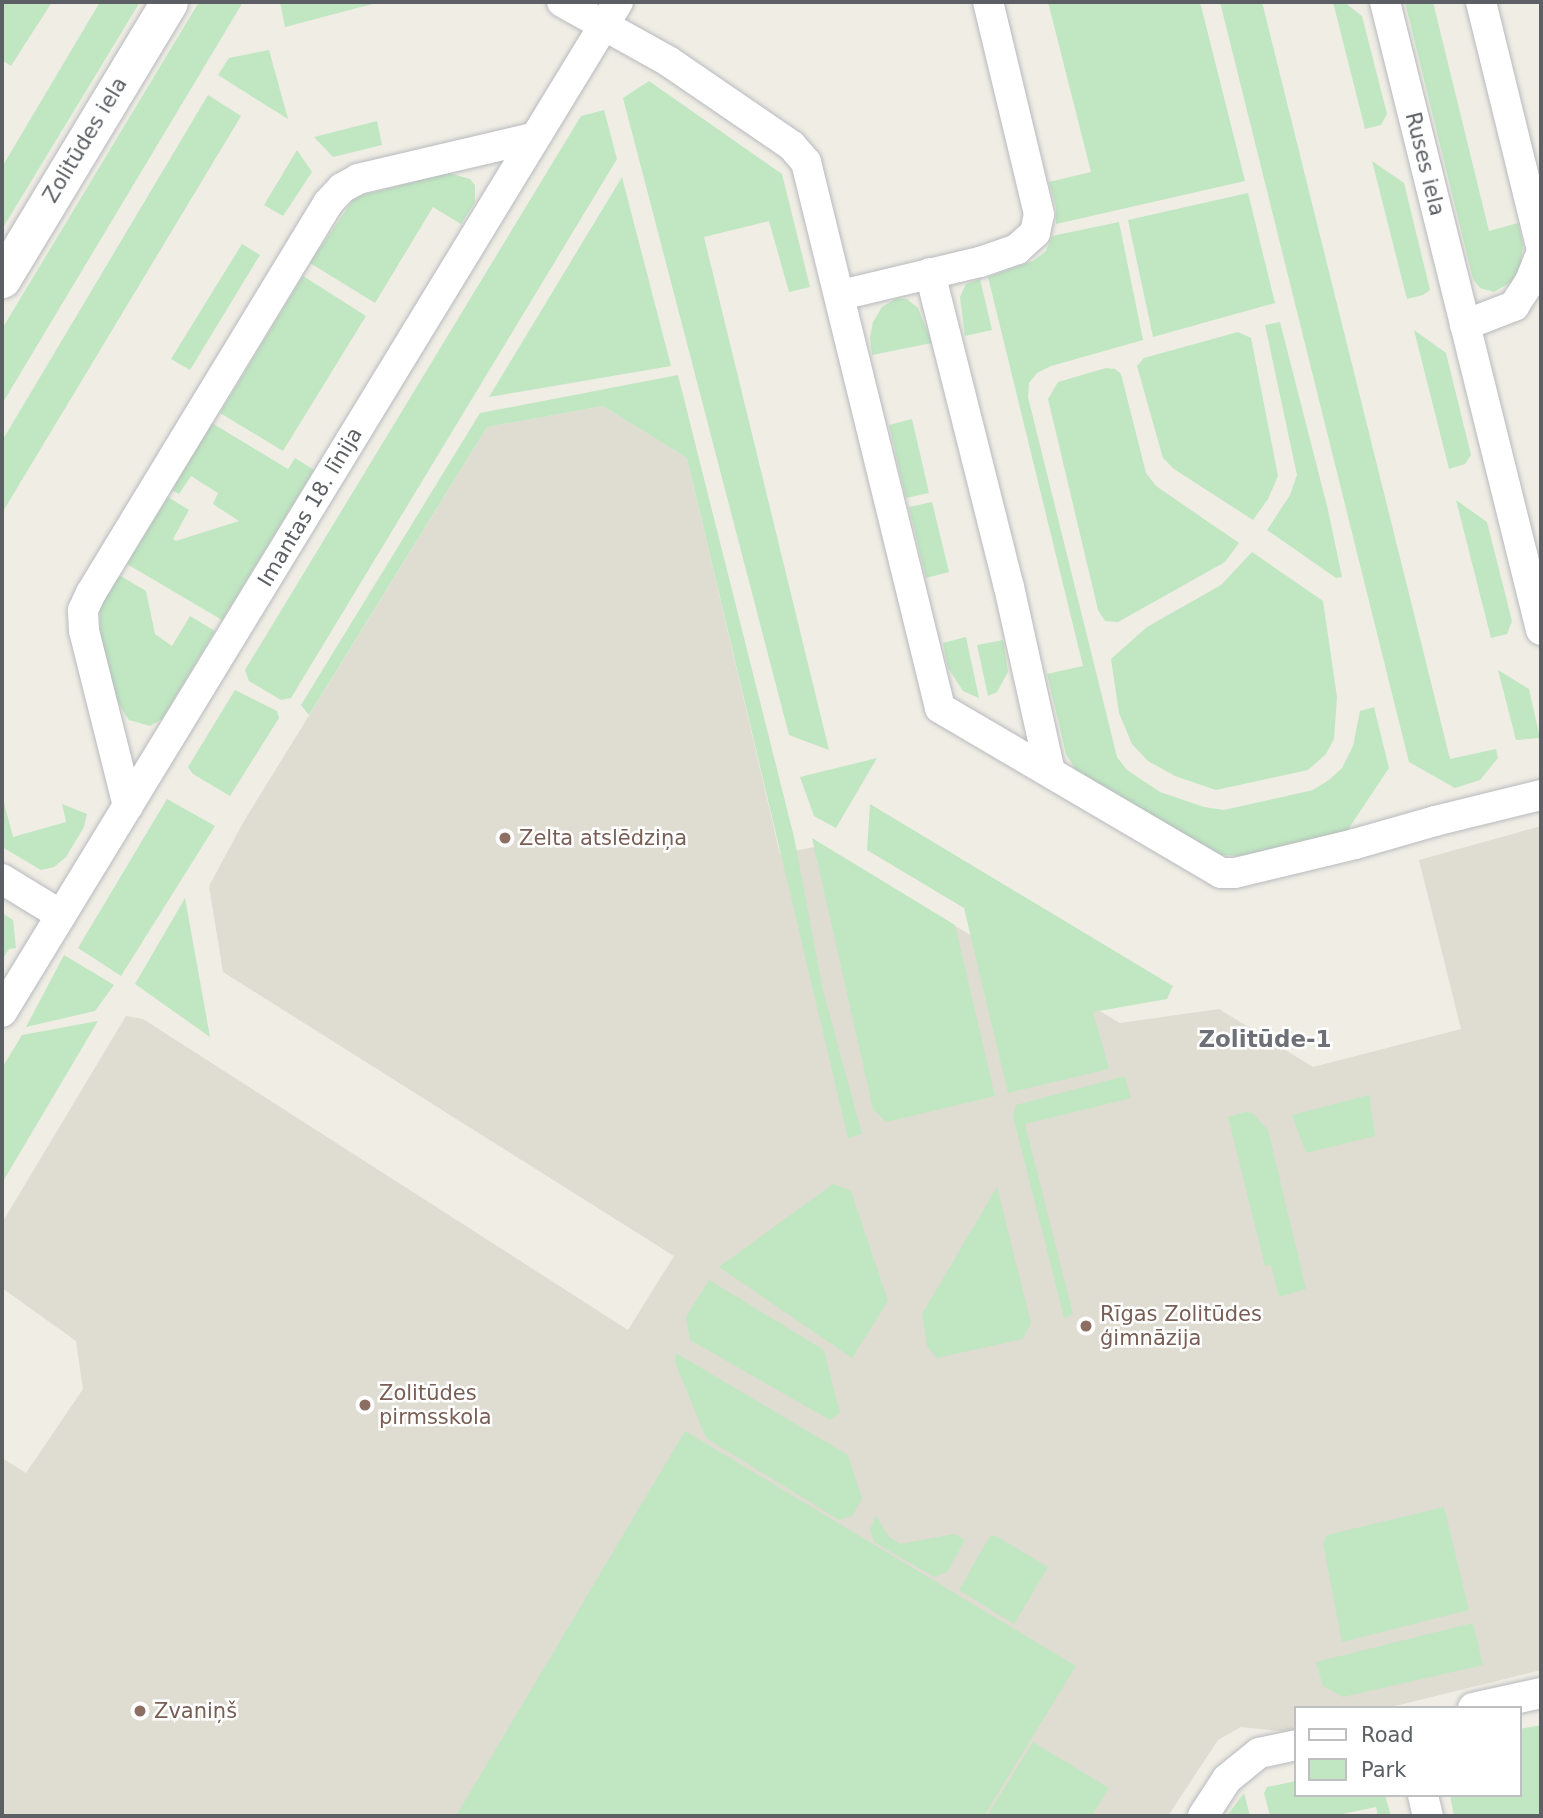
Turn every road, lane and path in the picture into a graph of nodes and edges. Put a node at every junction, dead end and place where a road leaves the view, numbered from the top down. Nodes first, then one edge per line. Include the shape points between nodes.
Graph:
1 (169, 2) edge
2 (562, 2) edge
3 (988, 2) edge
4 (1385, 2) edge
5 (1481, 2) edge
6 (612, 13) edge
7 (533, 138) junction
8 (1541, 247) edge
9 (1541, 254) edge
10 (930, 274) junction
11 (2, 279) edge
12 (841, 295) junction
13 (1465, 326) junction
14 (1541, 630) edge
15 (1050, 772) junction
16 (1541, 795) edge
17 (128, 806) junction
18 (2, 878) edge
19 (61, 915) junction
20 (2, 1012) edge
21 (1541, 1693) edge
22 (1483, 1706) edge
23 (1294, 1745) edge
24 (1423, 1797) edge
25 (1203, 1816) edge
26 (1428, 1816) edge

1 - 11 street, Zolitūdes iela
2 - 6 street
3 - 10 street via 1039,214 1035,233 1017,249
4 - 13 street, Ruses iela
5 - 8 street
6 - 7 street, Imantas 18. līnija
6 - 12 street via 667,61 801,153 811,173
7 - 17 street, Imantas 18. līnija
7 - 17 street via 371,176 342,188 328,203 91,593 83,610 84,631
9 - 13 street via 1514,306
10 - 12 street
10 - 15 street
12 - 15 street via 940,708
13 - 14 street, Ruses iela
15 - 16 street via 1221,873 1355,844
17 - 19 street, Imantas 18. līnija
18 - 19 street
19 - 20 street, Imantas 18. līnija
21 - 22 street
23 - 25 street via 1259,1753 1227,1779
24 - 26 street

